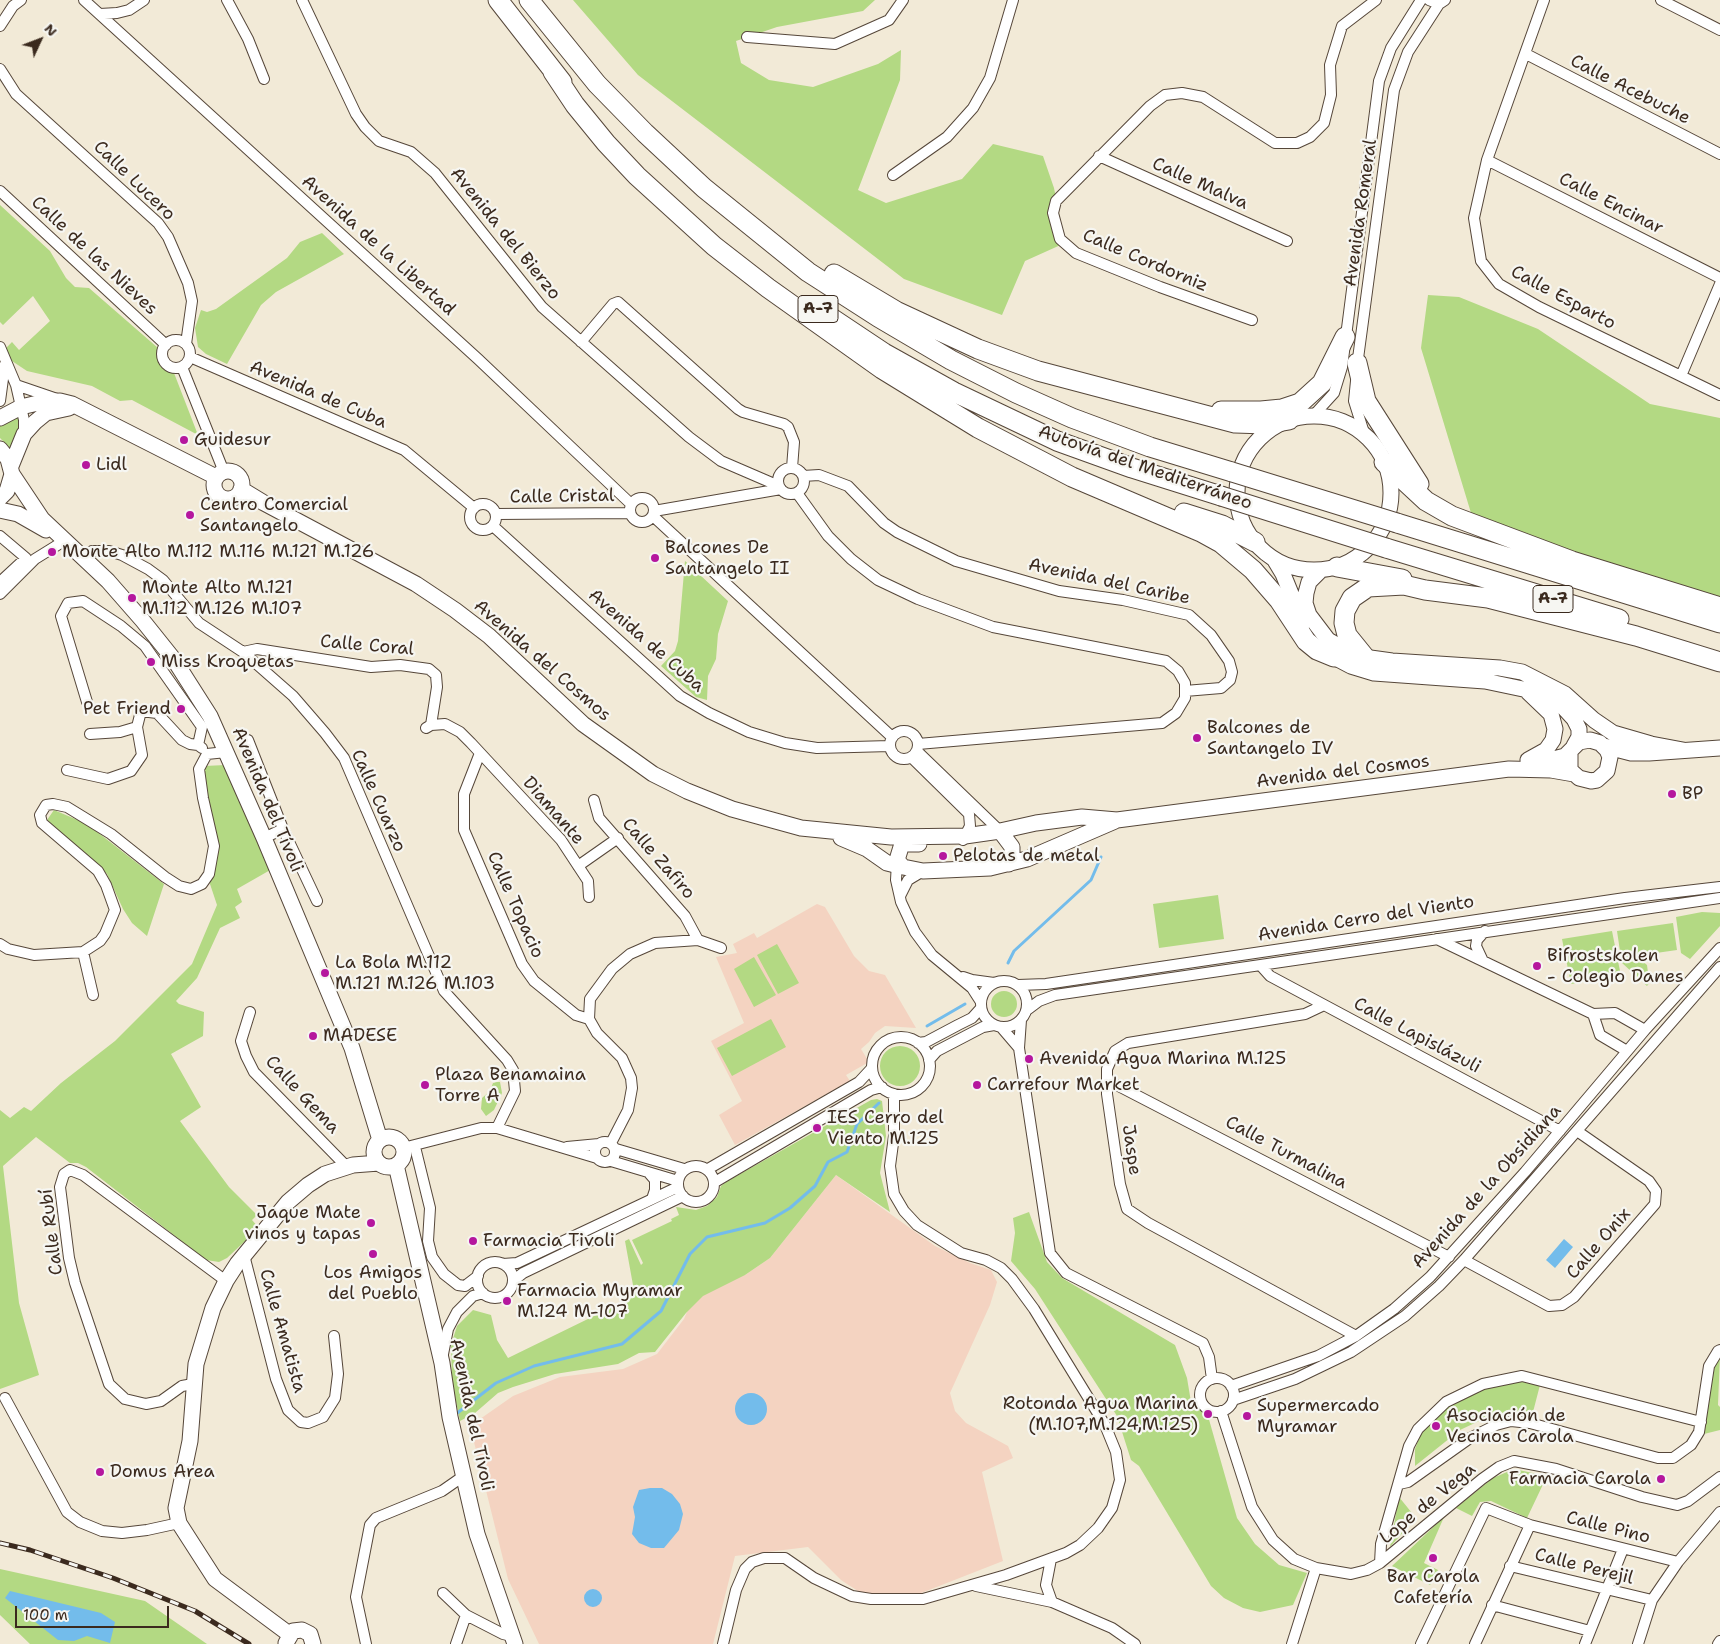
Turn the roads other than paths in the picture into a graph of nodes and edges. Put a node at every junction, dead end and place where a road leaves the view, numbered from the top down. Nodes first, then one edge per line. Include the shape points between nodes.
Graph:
1 (21, 0) edge
2 (84, 0) edge
3 (144, 0) edge
4 (228, 0) edge
5 (302, 0) edge
6 (498, 0) edge
7 (529, 0) edge
8 (903, 0) edge
9 (1013, 0) edge
10 (1376, 0) edge
11 (1421, 0) edge
12 (1544, 0) edge
13 (1661, 0) edge
14 (1438, 1) edge
15 (100, 14) junction
16 (0, 26) edge
17 (1720, 30) edge
18 (747, 37) dead end
19 (1526, 54) junction
20 (0, 69) edge
21 (554, 72) junction
22 (264, 79) dead end
23 (0, 80) edge
24 (16, 94) junction
25 (645, 133) junction
26 (1720, 154) edge
27 (1099, 156) junction
28 (1487, 160) junction
29 (893, 175) dead end
30 (0, 191) edge
31 (1287, 241) dead end
32 (1720, 278) edge
33 (1720, 284) edge
34 (1252, 320) dead end
35 (1345, 337) junction
36 (581, 342) junction
37 (186, 344) junction
38 (166, 345) junction
39 (0, 347) edge
40 (190, 357) junction
41 (5, 361) junction
42 (1357, 364) junction
43 (182, 367) junction
44 (1681, 376) junction
45 (16, 385) junction
46 (1720, 395) edge
47 (0, 401) edge
48 (60, 401) junction
49 (21, 407) junction
50 (1186, 411) junction
51 (89, 414) junction
52 (1313, 416) junction
53 (0, 418) edge
54 (1289, 420) junction
55 (24, 434) junction
56 (1365, 436) junction
57 (0, 449) edge
58 (1024, 452) junction
59 (1384, 462) junction
60 (792, 468) junction
61 (12, 470) junction
62 (220, 474) junction
63 (803, 476) junction
64 (780, 488) junction
65 (241, 489) junction
66 (797, 493) junction
67 (0, 499) edge
68 (474, 508) junction
69 (630, 508) junction
70 (0, 510) edge
71 (496, 514) junction
72 (654, 514) junction
73 (1452, 516) junction
74 (493, 526) junction
75 (0, 527) edge
76 (0, 536) edge
77 (64, 541) junction
78 (1255, 542) junction
79 (83, 558) junction
80 (35, 559) junction
81 (1274, 559) junction
82 (1329, 568) junction
83 (0, 582) edge
84 (0, 594) edge
85 (1488, 598) junction
86 (1720, 607) edge
87 (1720, 623) edge
88 (1720, 650) edge
89 (243, 652) junction
90 (1364, 656) junction
91 (1334, 657) junction
92 (1720, 662) edge
93 (1525, 689) junction
94 (1185, 691) junction
95 (87, 702) dead end
96 (1573, 702) junction
97 (137, 726) junction
98 (429, 727) joint
99 (90, 734) dead end
100 (248, 740) dead end
101 (891, 742) junction
102 (1602, 744) junction
103 (198, 745) junction
104 (1720, 748) edge
105 (1572, 750) junction
106 (1683, 750) junction
107 (916, 751) junction
108 (226, 752) junction
109 (207, 754) junction
110 (480, 754) junction
111 (1649, 754) junction
112 (1510, 769) junction
113 (67, 770) dead end
114 (1607, 771) junction
115 (1489, 772) junction
116 (1574, 774) junction
117 (594, 800) dead end
118 (1116, 820) junction
119 (284, 829) junction
120 (1003, 829) junction
121 (828, 832) junction
122 (264, 838) junction
123 (618, 838) junction
124 (964, 838) junction
125 (1009, 864) junction
126 (899, 865) junction
127 (578, 866) junction
128 (924, 871) junction
129 (1720, 887) edge
130 (900, 896) junction
131 (589, 897) dead end
132 (1720, 898) edge
133 (317, 901) dead end
134 (1485, 931) junction
135 (1436, 938) junction
136 (698, 940) junction
137 (0, 944) edge
138 (721, 948) dead end
139 (1720, 948) edge
140 (84, 952) junction
141 (1483, 961) junction
142 (1261, 966) junction
143 (1720, 967) edge
144 (956, 974) junction
145 (994, 983) junction
146 (1018, 985) junction
147 (93, 995) dead end
148 (981, 1005) junction
149 (1324, 1005) junction
150 (1027, 1010) junction
151 (250, 1012) dead end
152 (1593, 1014) junction
153 (589, 1019) junction
154 (1021, 1020) junction
155 (997, 1026) junction
156 (1645, 1030) junction
157 (918, 1043) junction
158 (1019, 1048) junction
159 (1627, 1051) junction
160 (929, 1060) junction
161 (872, 1068) junction
162 (1107, 1080) junction
163 (882, 1087) junction
164 (894, 1094) junction
165 (497, 1128) junction
166 (1560, 1131) junction
167 (1577, 1131) junction
168 (394, 1144) junction
169 (599, 1144) junction
170 (614, 1146) junction
171 (563, 1148) junction
172 (597, 1158) junction
173 (611, 1161) junction
174 (386, 1164) junction
175 (350, 1166) junction
176 (684, 1169) junction
177 (708, 1169) junction
178 (648, 1172) junction
179 (714, 1182) junction
180 (679, 1188) junction
181 (652, 1199) junction
182 (244, 1255) junction
183 (1449, 1257) junction
184 (1464, 1260) junction
185 (503, 1264) junction
186 (478, 1276) junction
187 (226, 1280) junction
188 (513, 1281) junction
189 (483, 1293) junction
190 (334, 1336) dead end
191 (1356, 1336) junction
192 (1720, 1350) edge
193 (442, 1363) junction
194 (1212, 1379) junction
195 (193, 1384) junction
196 (1232, 1386) junction
197 (5, 1398) dead end
198 (1233, 1400) junction
199 (1221, 1411) junction
200 (1701, 1422) junction
201 (465, 1475) junction
202 (1720, 1477) edge
203 (1399, 1484) junction
204 (1720, 1512) edge
205 (179, 1523) junction
206 (1530, 1525) junction
207 (1623, 1550) junction
208 (1051, 1559) junction
209 (1678, 1562) junction
210 (1380, 1563) junction
211 (1510, 1566) junction
212 (1316, 1568) junction
213 (973, 1585) junction
214 (1607, 1590) junction
215 (443, 1593) dead end
216 (1652, 1600) junction
217 (1052, 1602) junction
218 (1492, 1605) junction
219 (466, 1614) junction
220 (1590, 1631) junction
221 (287, 1639) edge
222 (513, 1640) edge
223 (1479, 1643) edge
224 (313, 1644) edge
225 (366, 1644) edge
226 (456, 1644) edge
227 (723, 1644) edge
228 (1135, 1644) edge
229 (1292, 1644) edge
230 (1421, 1644) edge
231 (1585, 1644) edge
232 (1638, 1644) edge

1 - 16 street
2 - 15 street
3 - 15 street via 123,12
4 - 22 street
5 - 36 street, Avenida del Bierzo via 365,127 379,141 411,152 435,173 542,307
6 - 21 highway, Autovía del Mediterráneo / A-7
7 - 25 highway, Autovía del Mediterráneo / A-7 via 597,84
8 - 18 street via 889,20 835,44
9 - 29 street via 990,78 973,108 947,136
10 - 27 street, Calle Cordorniz via 1342,26 1330,65 1331,95 1324,123 1310,137 1297,143 1275,143 1203,97 1182,93 1166,95 1150,106
11 - 35 street, Avenida Romeral via 1390,48 1379,82
12 - 19 street, Calle Esparto
13 - 17 street
14 - 42 street, Avenida Romeral via 1408,52 1394,90
15 - 69 street, Avenida de la Libertad via 478,359
19 - 26 street, Calle Acebuche
19 - 28 street, Calle Esparto
20 - 24 street, Calle Lucero
21 - 58 highway via 606,143 714,246 882,369
21 - 88 highway, Autovía del Mediterráneo / A-7, bridge via 635,160 721,236 780,282 884,353 954,392 1057,441 1221,496
23 - 24 street
24 - 37 street, Calle Lucero via 158,223 168,237 185,275 192,301
25 - 50 highway via 794,247 896,311 978,349 1038,371
25 - 87 highway, Autovía del Mediterráneo / A-7, bridge via 704,188 808,272 951,360 1072,418 1150,447
27 - 31 street, Calle Malva
27 - 34 street, Calle Cordorniz via 1056,201 1053,213 1060,239 1076,253
28 - 32 street, Calle Encinar
28 - 44 street, Calle Esparto via 1474,218 1481,261 1499,284
30 - 38 street, Calle de las Nieves
33 - 44 street
35 - 50 highway via 1322,383 1300,403 1261,411
35 - 52 street, Avenida Romeral via 1339,384
36 - 60 street via 618,302 738,409 784,424 794,442
36 - 64 street, Avenida del Bierzo via 721,461
37 - 38 street via 175,340
37 - 40 street
38 - 43 street via 163,354 166,363 174,368
39 - 41 street
40 - 43 street
40 - 68 street, Avenida de Cuba via 404,450
41 - 45 street
41 - 47 street
42 - 56 street, Avenida Romeral via 1354,401
42 - 73 highway via 1366,401 1378,422 1420,486
43 - 62 street
44 - 46 street, Calle Esparto
45 - 48 street
45 - 49 street
48 - 49 street
48 - 51 street
49 - 53 street
49 - 55 street
50 - 54 highway via 1235,423 1266,424
51 - 55 street via 72,408 56,410 41,417
51 - 62 street
52 - 54 street
52 - 56 street via 1338,420
54 - 78 street via 1258,440 1240,472 1239,509
55 - 61 street
56 - 59 street
57 - 61 street, Avenida del Tívoli
58 - 78 highway via 1083,479 1222,525
58 - 91 highway via 1088,485 1220,543 1238,556 1270,590 1306,641 1316,650
59 - 73 highway via 1426,502
59 - 82 street via 1390,480 1391,500 1384,525 1365,551 1349,562
60 - 63 street
60 - 64 street via 781,473
61 - 67 street via 7,491
61 - 77 street, Avenida del Tívoli via 42,519
62 - 65 street via 236,474
62 - 65 street via 214,489 223,498 234,498
63 - 66 street via 804,485
63 - 94 street, Avenida del Caribe via 819,475 848,486 884,523 956,561 1059,591 1122,600 1196,618 1229,661 1232,672 1230,680 1221,688
64 - 66 street via 789,494
64 - 72 street
65 - 121 street, Avenida del Cosmos via 416,584 454,610 490,636 583,724 653,774 732,809 771,821
66 - 94 street via 828,536 878,580 918,600 993,627 1166,661 1178,671 1185,683
68 - 71 street via 485,505
68 - 74 street via 470,520 477,529
69 - 71 street, Calle Cristal
69 - 72 street via 639,523 649,521
69 - 72 street via 636,499 645,498 652,503
70 - 77 street, Avenida del Tívoli via 18,514
71 - 74 street
72 - 101 street
73 - 86 highway via 1589,566
74 - 101 street, Avenida de Cuba via 680,696 709,713 749,732 785,743 817,748
75 - 80 street
76 - 83 street via 25,556
77 - 79 street, Avenida del Tívoli
77 - 80 street
78 - 81 street
79 - 89 street, Calle Cuarzo via 92,551 109,551 148,569 163,580 199,623
79 - 108 street, Avenida del Tívoli via 143,621 175,661 210,716
80 - 84 street
81 - 82 street via 1298,568
81 - 91 street via 1301,620
82 - 85 highway via 1383,574
82 - 90 street via 1310,582 1305,603 1309,615 1328,640 1356,656
85 - 90 highway via 1404,585 1368,587 1352,598 1345,611 1344,623 1351,642
85 - 92 highway via 1636,636
89 - 98 street, Calle Coral via 258,648 371,667 400,665 429,669 436,675 437,687
89 - 165 street, Calle Cuarzo via 293,696 344,758 444,990 514,1070 515,1090
90 - 96 street via 1522,672 1555,688
91 - 93 street via 1374,673 1485,681
93 - 105 street via 1542,693 1570,714 1579,729
93 - 115 street via 1552,714 1553,740 1539,755
94 - 107 street via 1185,698 1176,713 1162,723
95 - 103 street via 61,616 68,604 83,602 145,646 202,727
96 - 102 street
96 - 106 street via 1613,732
97 - 99 street via 120,732
97 - 103 street via 141,711 157,713 182,740
97 - 113 street via 142,755 131,771 108,779
98 - 110 street, Diamante via 445,724 460,732
100 - 119 street
101 - 107 street via 898,758
101 - 107 street via 899,731 909,731 916,737
102 - 105 street via 1584,740
102 - 111 street via 1625,752
102 - 114 street via 1610,757
103 - 109 street
104 - 106 street
105 - 112 street via 1556,759
105 - 116 street via 1569,764
106 - 111 street
107 - 120 street
107 - 124 street via 969,814 971,823
108 - 109 street
108 - 122 street, Avenida del Tívoli
109 - 140 street via 200,769 214,846 209,874 202,884 191,889 164,878 111,834 67,807 53,804 41,810 42,823 98,871 115,910 100,941
110 - 127 street, Diamante via 561,840
110 - 153 street, Calle Topacio via 464,794 464,830 522,964 534,981 576,1015
111 - 114 street
112 - 115 street, Avenida del Cosmos
112 - 116 street, Avenida del Cosmos
114 - 116 street via 1591,781
115 - 118 street, Avenida del Cosmos
117 - 123 street, Calle Zafiro via 599,818
118 - 120 street, Avenida del Cosmos via 1082,818 1046,823 1036,830
118 - 125 street, Avenida del Cosmos
119 - 122 street
119 - 133 street
120 - 124 street, Avenida del Cosmos
120 - 125 street via 1012,847
121 - 124 street, Avenida del Cosmos
121 - 126 street, Avenida del Cosmos
122 - 168 street, Avenida del Tívoli via 352,1048 373,1112
123 - 127 street
123 - 136 street, Calle Zafiro via 686,916
124 - 126 street via 905,844 899,850
125 - 128 street, Avenida del Cosmos via 966,871
126 - 128 street, Avenida del Cosmos
126 - 130 street
127 - 131 street, Diamante via 588,881
128 - 130 street via 908,880
129 - 146 street, Avenida Cerro del Viento via 1596,902 1046,984
130 - 144 street via 908,919 922,943
132 - 134 street, Avenida Cerro del Viento
134 - 135 street, Avenida Cerro del Viento
134 - 141 street via 1476,946
135 - 141 street
135 - 142 street, Avenida Cerro del Viento
136 - 138 street
136 - 153 street via 655,943 630,954 612,969 594,992 588,1008
137 - 140 street via 34,955
139 - 156 street, Avenida de la Obsidiana
140 - 147 street
141 - 152 street
142 - 149 street, Calle Lapislázuli via 1270,976
142 - 150 street, Avenida Cerro del Viento via 1055,995 1039,1000
143 - 167 street, Avenida de la Obsidiana
144 - 145 street
144 - 148 street via 972,988
145 - 146 street via 1006,981
145 - 148 street via 984,991
146 - 150 street via 1027,999
148 - 155 street via 987,1021
148 - 157 street via 972,1018
149 - 162 street, Jaspe via 1305,1014 1128,1042 1115,1051 1107,1069
149 - 166 street, Calle Lapislázuli
150 - 154 street
151 - 175 street, Calle Gema via 241,1041 254,1072
152 - 156 street via 1615,1013
152 - 159 street via 1600,1035
153 - 170 street, Calle Topacio via 597,1033 622,1058 631,1078 628,1110
154 - 155 street via 1012,1026
154 - 158 street
155 - 158 street
155 - 160 street via 983,1027 937,1051
156 - 159 street, Avenida de la Obsidiana
157 - 160 street
157 - 161 street via 903,1038 887,1041 876,1052
158 - 194 street via 1050,1253 1066,1273 1203,1343
159 - 166 street, Avenida de la Obsidiana
160 - 164 street via 929,1074 922,1086 909,1094
161 - 163 street
161 - 177 street via 860,1082
162 - 183 street, Calle Turmalina
162 - 191 street, Jaspe via 1120,1184 1127,1209
163 - 164 street
163 - 179 street via 871,1090
164 - 208 street via 890,1173 894,1194 917,1225 961,1253 1000,1268 1012,1280 1034,1309 1105,1425 1116,1452 1120,1480 1112,1508 1080,1545
165 - 168 street
165 - 171 street
166 - 183 street, Avenida de la Obsidiana
167 - 184 street, Avenida de la Obsidiana
167 - 184 street, Calle Onix via 1649,1181 1656,1191 1655,1204 1574,1297 1562,1305 1549,1306
168 - 174 street via 402,1160
168 - 174 street via 375,1155
168 - 175 street
168 - 186 street via 430,1208 428,1240 432,1257 444,1274 458,1285 465,1286
169 - 170 street via 605,1141
169 - 171 street
169 - 172 street via 595,1152
170 - 173 street via 615,1156
170 - 176 street
171 - 172 street
172 - 173 street
173 - 178 street
174 - 175 street
174 - 193 street, Avenida del Tívoli via 401,1191
175 - 182 street via 325,1174 308,1185 288,1202
176 - 177 street via 696,1165
176 - 180 street
177 - 179 street
178 - 180 street
178 - 181 street via 655,1180
179 - 180 street via 712,1193 704,1200 692,1202
180 - 181 street
180 - 188 street via 523,1272
181 - 185 street via 517,1263
182 - 187 street
182 - 190 street, Calle Amatista via 276,1379 288,1410 301,1422 308,1423 322,1416 335,1398 338,1374
183 - 191 street, Avenida de la Obsidiana via 1394,1309
184 - 198 street, Avenida de la Obsidiana via 1405,1316 1352,1352 1294,1379
185 - 186 street via 488,1264
185 - 188 street
186 - 189 street via 478,1285
187 - 195 street via 205,1335
187 - 195 street, Calle Rubí via 83,1175 70,1170 64,1174 60,1187 69,1258 109,1384 125,1399 146,1404 161,1401 182,1386
188 - 189 street via 504,1295 494,1298
189 - 193 street via 465,1303 450,1322
191 - 196 street, Avenida de la Obsidiana via 1318,1356
192 - 200 street via 1709,1366
193 - 201 street, Avenida del Tívoli via 450,1417
194 - 196 street via 1225,1380
194 - 199 street via 1203,1386 1201,1399 1209,1410
195 - 205 street via 190,1442 176,1508
196 - 198 street
197 - 205 street via 67,1512 80,1522 102,1531 122,1533
198 - 199 street
199 - 212 street, Lope de Vega via 1252,1507 1273,1540 1294,1559
200 - 203 street via 1699,1432 1690,1444 1673,1458 1658,1458 1530,1423 1511,1421 1470,1438 1408,1482
200 - 203 street via 1522,1376 1483,1384 1446,1402 1418,1429 1409,1446
201 - 222 street, Avenida del Tívoli via 477,1534
201 - 225 street via 442,1491 376,1518 370,1525 356,1597
202 - 210 street, Lope de Vega via 1688,1501 1677,1504 1642,1497 1556,1469 1514,1461 1482,1479
203 - 210 street via 1381,1544
204 - 209 street
205 - 221 street via 215,1579
206 - 207 street, Calle Pino
206 - 211 street
206 - 230 street, Calle Pino via 1486,1508
207 - 209 street, Calle Pino
207 - 214 street
208 - 213 street
208 - 217 street via 1046,1585
209 - 216 street
210 - 212 street, Lope de Vega via 1351,1574
211 - 214 street, Calle Perejil
211 - 218 street
212 - 229 street
213 - 217 street
213 - 227 street via 923,1599 871,1599 852,1596 814,1578 785,1558 764,1558 752,1562 745,1569 736,1590
214 - 216 street, Calle Perejil
214 - 220 street
215 - 219 street
216 - 232 street
217 - 228 street via 1112,1628
218 - 220 street
218 - 223 street
219 - 222 street
219 - 226 street
220 - 231 street
221 - 224 street via 297,1630 306,1631 313,1638

